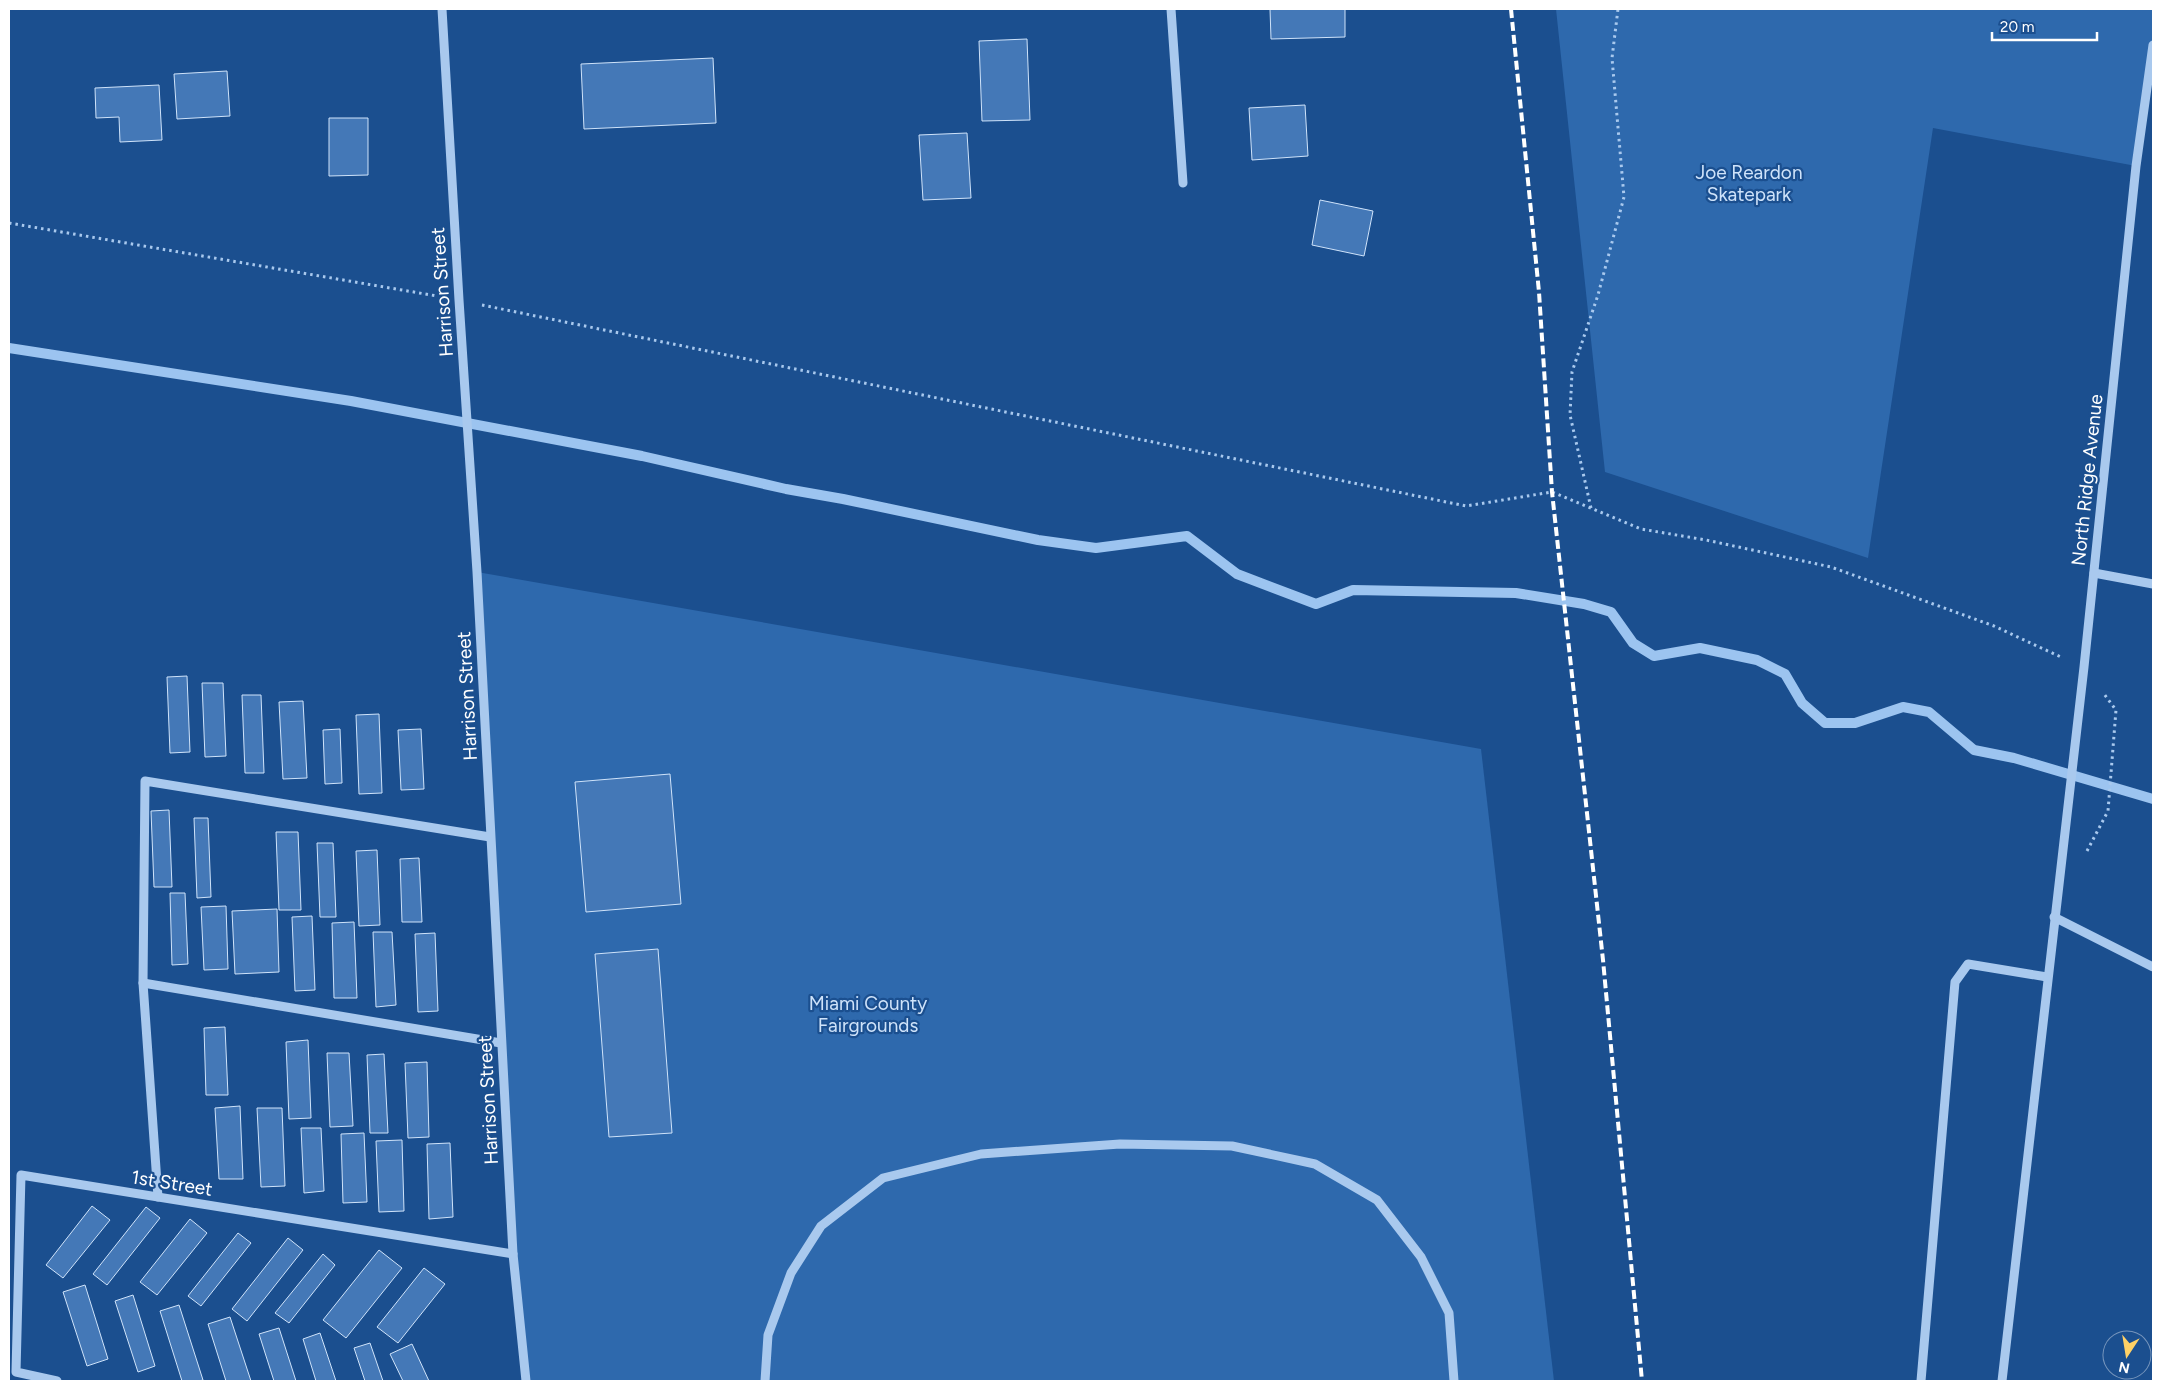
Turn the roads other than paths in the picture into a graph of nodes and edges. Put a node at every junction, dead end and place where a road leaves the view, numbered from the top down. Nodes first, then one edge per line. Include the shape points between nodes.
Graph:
1 (442, 9) edge
2 (1171, 9) edge
3 (2153, 45) edge
4 (1184, 183) dead end
5 (2094, 573) junction
6 (2153, 584) edge
7 (490, 837) junction
8 (2054, 917) junction
9 (2153, 967) edge
10 (2047, 977) junction
11 (143, 983) junction
12 (501, 1043) junction
13 (158, 1197) junction
14 (513, 1254) junction
15 (57, 1381) edge
16 (526, 1381) edge
17 (765, 1381) edge
18 (1454, 1381) edge
19 (1921, 1381) edge
20 (2002, 1381) edge

1 - 7 street, Harrison Street
2 - 4 street
3 - 5 street, North Ridge Avenue via 2136,166
5 - 6 street
5 - 8 street, North Ridge Avenue
7 - 11 street via 145,781
7 - 12 street, Harrison Street
8 - 9 street
8 - 10 street, North Ridge Avenue
10 - 19 street via 1968,964 1955,982
10 - 20 street, North Ridge Avenue
11 - 12 street
11 - 13 street
12 - 14 street, Harrison Street
13 - 14 street, 1st Street
13 - 15 street, 1st Street via 21,1175 16,1372
14 - 16 street, Harrison Street
17 - 18 street via 768,1335 791,1273 821,1226 883,1178 981,1154 1120,1144 1232,1146 1315,1164 1377,1200 1421,1257 1449,1313

